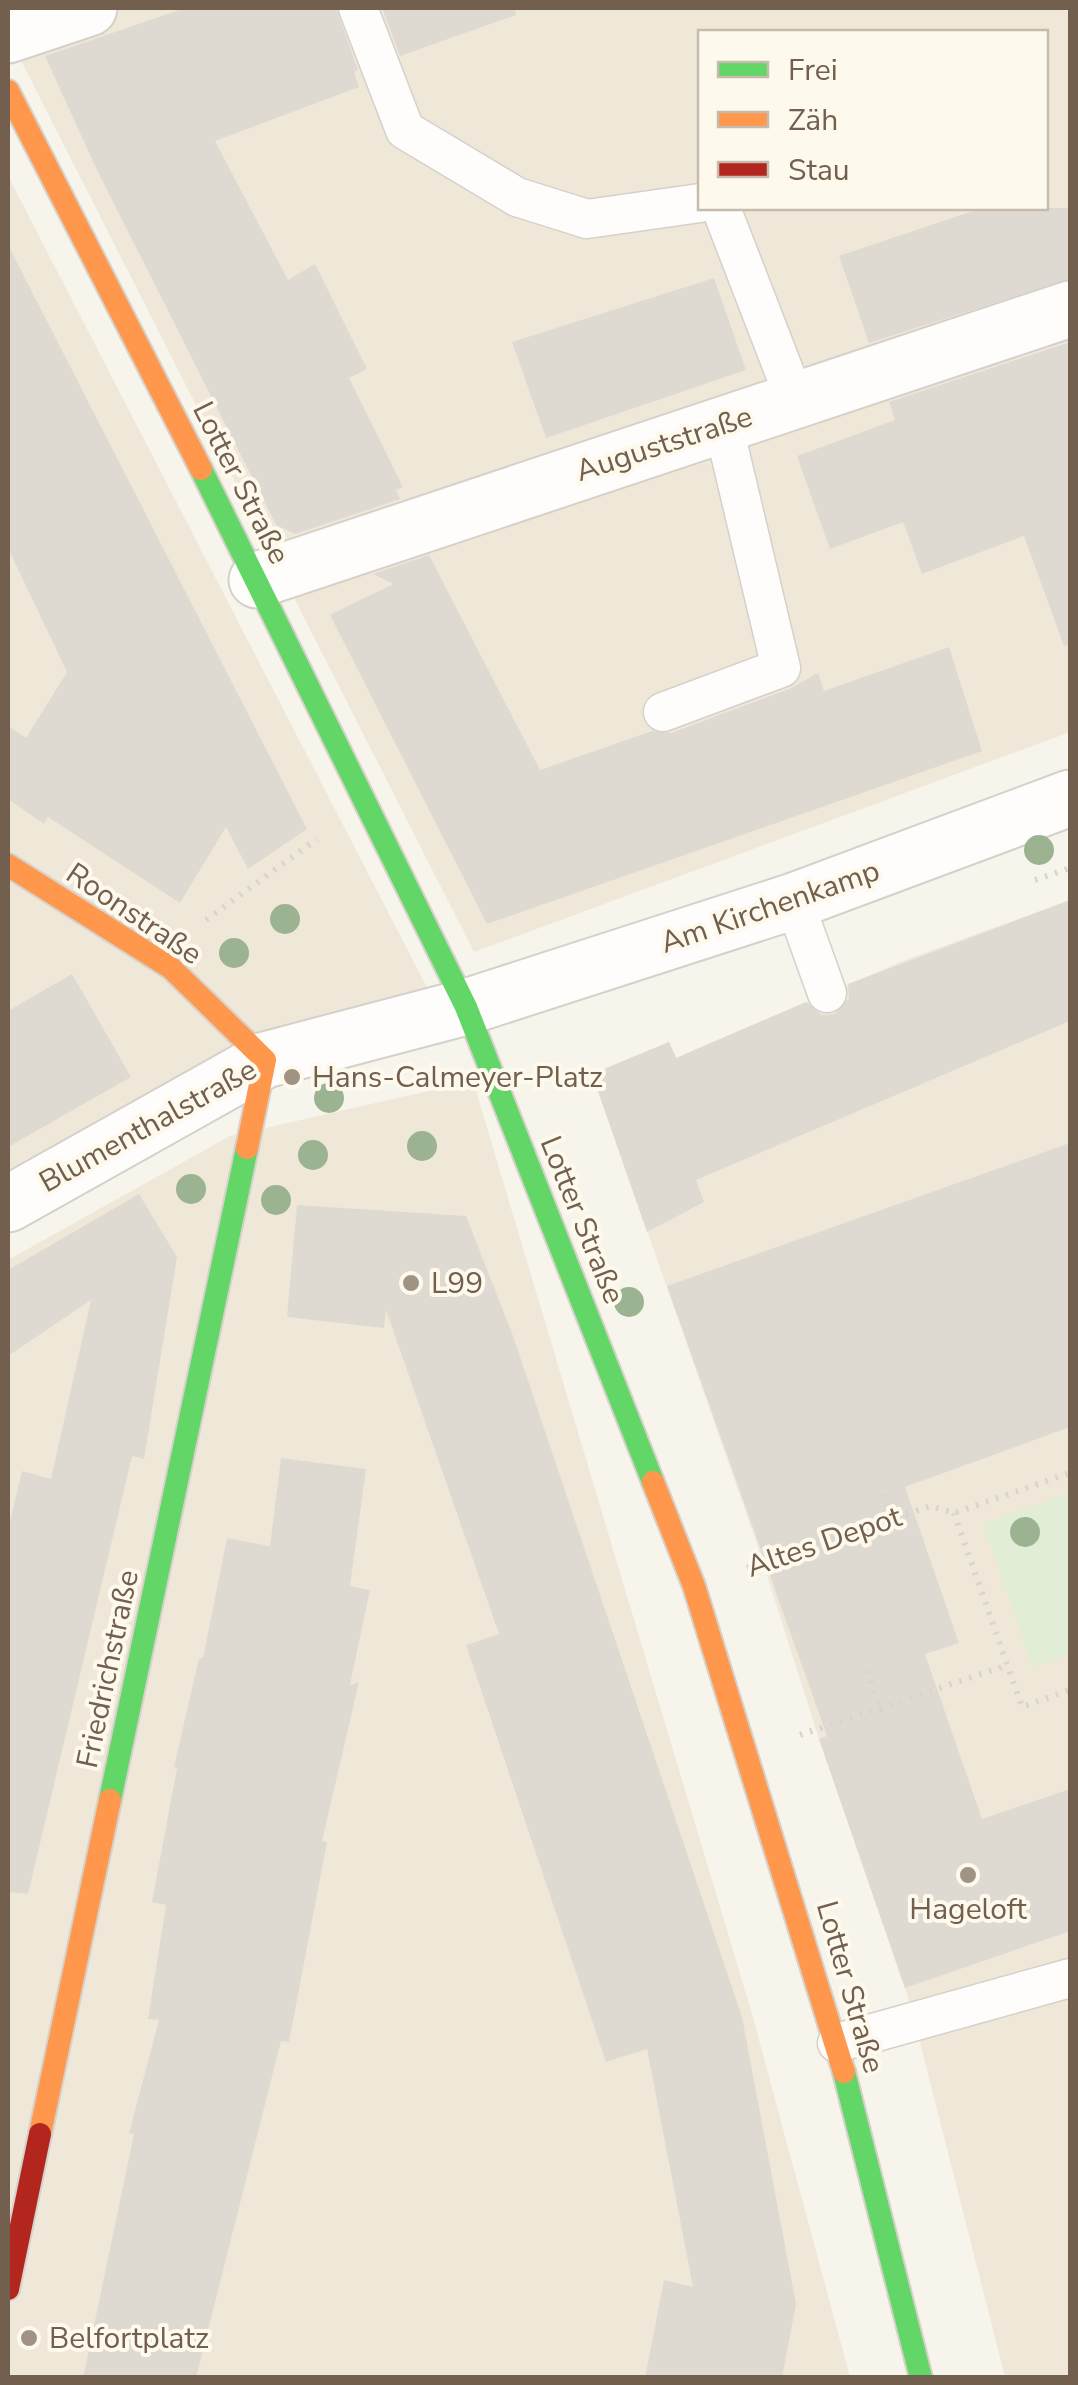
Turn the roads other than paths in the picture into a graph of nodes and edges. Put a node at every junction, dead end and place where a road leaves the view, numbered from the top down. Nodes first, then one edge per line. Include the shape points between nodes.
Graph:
1 (89, 8) edge
2 (358, 8) edge
3 (8, 35) edge
4 (8, 90) edge
5 (698, 203) edge
6 (722, 210) edge
7 (1070, 309) edge
8 (796, 402) junction
9 (722, 424) junction
10 (256, 580) junction
11 (663, 712) dead end
12 (1070, 798) edge
13 (8, 866) edge
14 (794, 901) junction
15 (827, 993) dead end
16 (466, 1007) junction
17 (265, 1060) junction
18 (8, 1204) edge
19 (1070, 1978) edge
20 (837, 2042) junction
21 (8, 2289) edge
22 (917, 2376) edge

1 - 3 street
2 - 5 lane via 405,130 517,197 587,219
4 - 10 street, Lotter Straße
6 - 8 lane
7 - 8 street, Auguststraße
8 - 9 street, Auguststraße
9 - 10 street, Auguststraße
9 - 11 lane via 780,668
10 - 16 street, Lotter Straße
12 - 14 street, Am Kirchenkamp
13 - 17 street, Roonstraße via 171,968
14 - 15 lane
14 - 16 street, Am Kirchenkamp
16 - 17 street, Blumenthalstraße
16 - 20 street, Lotter Straße via 694,1586
17 - 18 street, Blumenthalstraße
17 - 21 street, Friedrichstraße
19 - 20 lane
20 - 22 street, Lotter Straße

